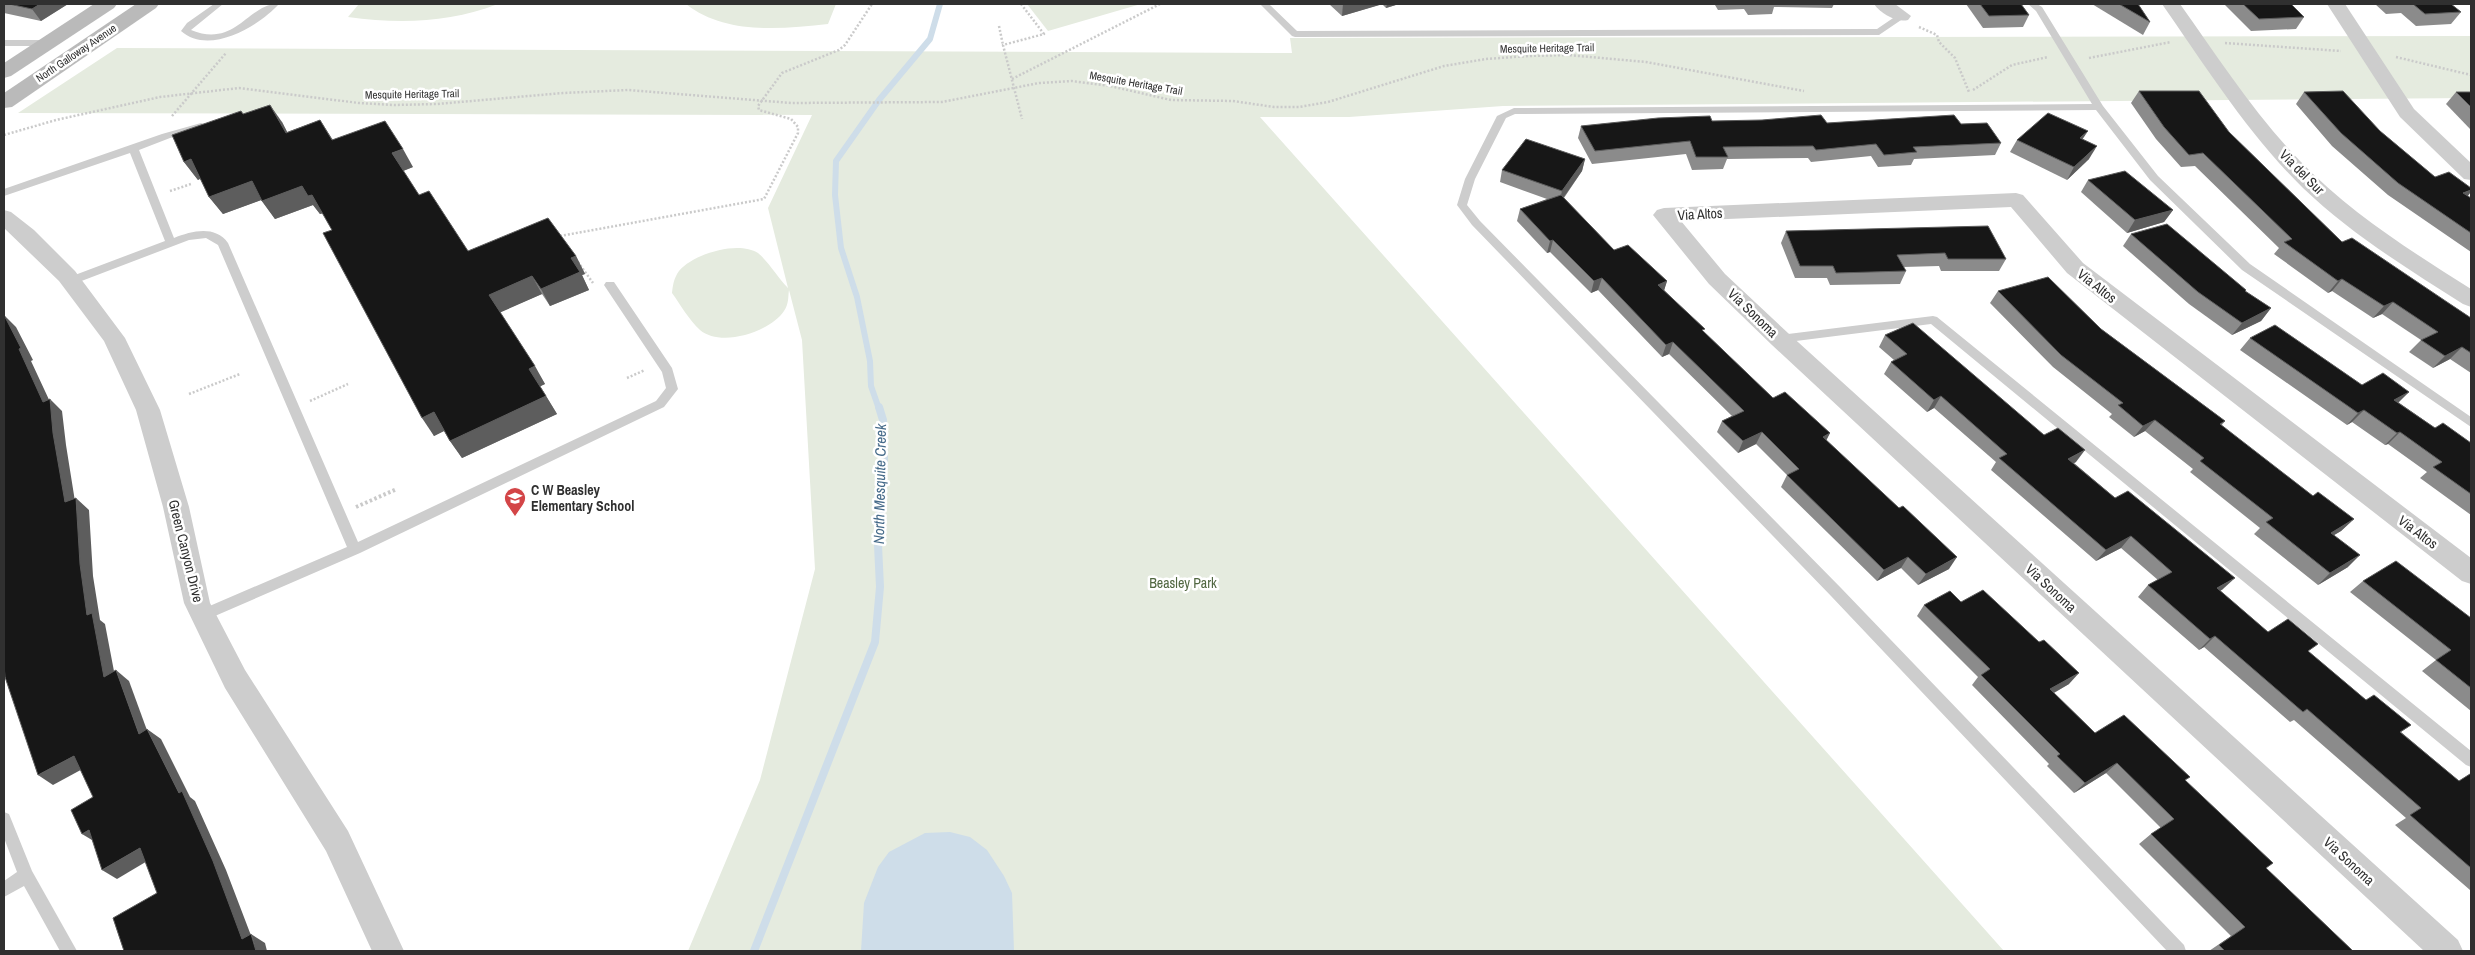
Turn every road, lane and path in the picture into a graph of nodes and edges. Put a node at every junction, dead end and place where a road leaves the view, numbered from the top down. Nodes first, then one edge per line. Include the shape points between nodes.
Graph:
1 (107, 4) edge
2 (149, 4) edge
3 (219, 4) edge
4 (275, 4) edge
5 (872, 4) edge
6 (1021, 4) edge
7 (1160, 4) edge
8 (1264, 4) edge
9 (1883, 4) edge
10 (2032, 4) edge
11 (2171, 4) edge
12 (2336, 4) edge
13 (1902, 16) junction
14 (999, 26) dead end
15 (2176, 42) dead end
16 (4, 43) edge
17 (46, 43) junction
18 (1003, 45) junction
19 (2070, 58) junction
20 (4, 72) edge
21 (1012, 79) junction
22 (1014, 87) junction
23 (1807, 91) dead end
24 (190, 92) junction
25 (1970, 92) junction
26 (1961, 95) dead end
27 (762, 101) junction
28 (4, 102) edge
29 (2099, 107) junction
30 (1022, 119) dead end
31 (166, 123) dead end
32 (213, 123) edge
33 (4, 134) edge
34 (133, 149) junction
35 (2471, 174) edge
36 (4, 193) edge
37 (1664, 215) joint
38 (4, 216) edge
39 (565, 243) edge
40 (171, 244) junction
41 (575, 258) edge
42 (71, 281) junction
43 (610, 285) dead end
44 (597, 289) dead end
45 (2471, 299) edge
46 (1780, 339) junction
47 (240, 374) dead end
48 (348, 384) dead end
49 (190, 394) dead end
50 (294, 407) junction
51 (2471, 423) edge
52 (397, 489) dead end
53 (340, 514) junction
54 (355, 549) junction
55 (2471, 572) edge
56 (203, 615) junction
57 (2471, 760) edge
58 (4, 819) edge
59 (26, 875) junction
60 (4, 890) edge
61 (69, 951) edge
62 (388, 951) edge
63 (2178, 951) edge
64 (2448, 951) edge

1 - 17 main road, North Galloway Avenue
2 - 28 main road, North Galloway Avenue
3 - 4 lane via 186,31 212,38 222,37 237,31
5 - 27 path via 839,50 782,73
6 - 18 path via 1044,34
7 - 21 path
8 - 13 lane via 1295,34 1880,32
9 - 13 street
10 - 19 lane via 2038,8
11 - 45 street, Via del Sur via 2265,134 2293,166 2346,214
12 - 35 street via 2407,113
13 - 25 path via 1937,35 1939,42 1955,58
14 - 18 path
15 - 19 path via 2142,45 2099,58
16 - 17 lane
17 - 20 main road, North Galloway Avenue
18 - 21 path
19 - 25 path via 2041,58 2012,65
19 - 29 lane
21 - 22 path
22 - 23 path, Mesquite Heritage Trail via 1072,81 1174,100 1298,107 1438,67 1486,59 1570,54 1670,64
22 - 27 path, Mesquite Heritage Trail via 964,100 942,102
22 - 30 path
24 - 27 path, Mesquite Heritage Trail via 239,88 359,104 394,105 628,90
24 - 31 path
24 - 33 path, Mesquite Heritage Trail
25 - 26 path
27 - 39 path via 759,110 791,118 799,127 764,199 559,235
29 - 51 lane via 2154,178 2246,267
29 - 63 lane via 1514,110 1502,116 1470,179 1462,205
32 - 34 lane
34 - 36 lane
34 - 40 lane
37 - 46 street, Via Sonoma via 1717,278
37 - 55 street, Via Altos via 2016,200 2074,268
38 - 42 street, Green Canyon Drive
40 - 42 lane
40 - 50 lane via 207,234 223,242
41 - 44 path
42 - 56 street, Green Canyon Drive via 114,338 148,410 176,507 196,603
43 - 54 lane via 668,371 672,389 660,404
46 - 57 lane via 1933,320
46 - 64 street, Via Sonoma
47 - 49 path
48 - 50 path
50 - 53 lane
52 - 53 path
53 - 54 lane
54 - 56 lane
56 - 62 street, Green Canyon Drive via 235,679 337,841
58 - 59 lane
59 - 60 lane
59 - 61 lane

